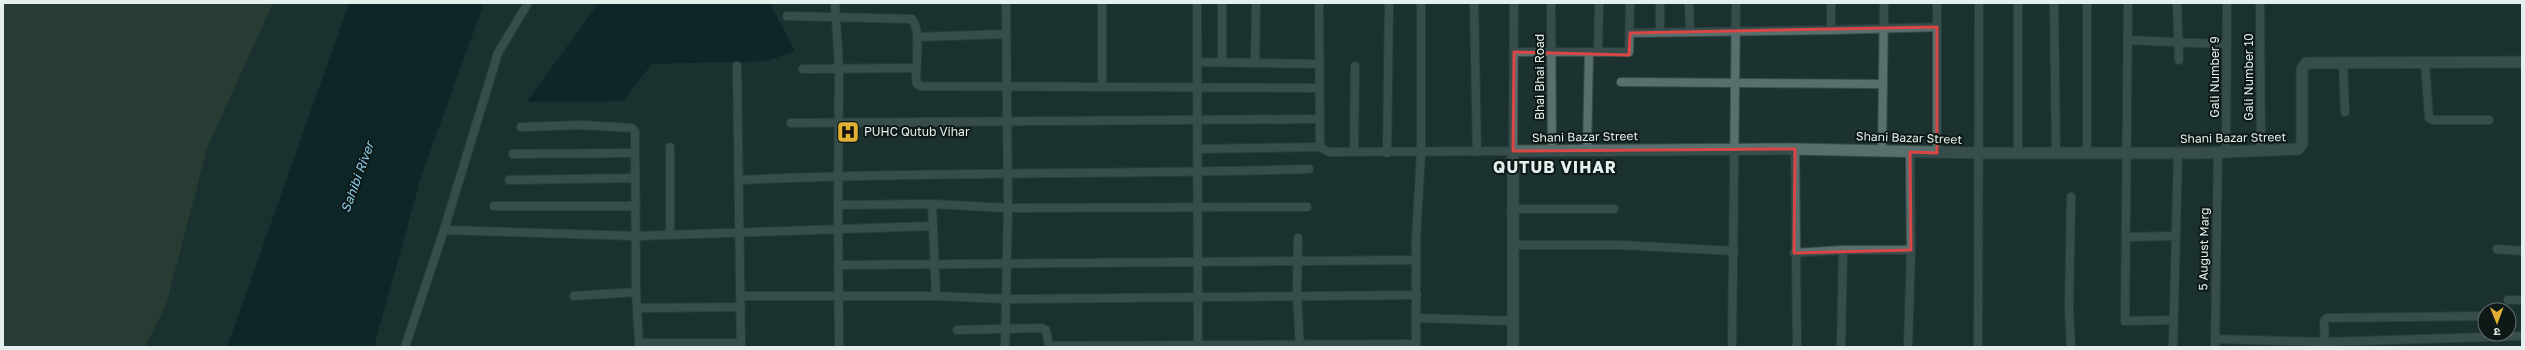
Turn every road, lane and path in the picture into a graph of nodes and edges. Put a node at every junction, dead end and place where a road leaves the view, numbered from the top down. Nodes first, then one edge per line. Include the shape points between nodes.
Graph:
1 (528, 3) edge
2 (835, 3) edge
3 (1006, 3) edge
4 (1102, 3) edge
5 (1197, 3) edge
6 (1222, 3) edge
7 (1256, 3) edge
8 (1319, 3) edge
9 (1389, 3) edge
10 (1421, 3) edge
11 (1474, 3) edge
12 (1514, 3) edge
13 (1551, 3) edge
14 (1598, 3) edge
15 (1630, 3) edge
16 (1660, 3) edge
17 (1690, 3) edge
18 (1736, 3) edge
19 (1831, 3) edge
20 (1884, 3) edge
21 (1937, 3) edge
22 (1979, 3) edge
23 (2018, 3) edge
24 (2054, 3) edge
25 (2087, 3) edge
26 (2128, 3) edge
27 (2177, 3) edge
28 (2227, 3) edge
29 (2260, 3) edge
30 (787, 16) dead end
31 (836, 17) junction
32 (1937, 27) junction
33 (1884, 29) junction
34 (1736, 30) junction
35 (1831, 30) junction
36 (1660, 32) junction
37 (1690, 32) junction
38 (1630, 33) junction
39 (1006, 34) junction
40 (916, 37) junction
41 (2127, 40) junction
42 (2178, 42) junction
43 (2226, 44) junction
44 (1514, 52) junction
45 (1589, 52) junction
46 (1598, 52) junction
47 (1552, 53) junction
48 (2179, 60) dead end
49 (1197, 62) junction
50 (1222, 62) junction
51 (2343, 62) junction
52 (2425, 62) junction
53 (2522, 62) edge
54 (1255, 63) junction
55 (1320, 64) junction
56 (737, 66) dead end
57 (1355, 66) dead end
58 (839, 68) junction
59 (916, 68) junction
60 (803, 69) dead end
61 (1620, 82) dead end
62 (1736, 82) junction
63 (1883, 84) junction
64 (1007, 86) junction
65 (1102, 86) junction
66 (1197, 88) junction
67 (1320, 88) junction
68 (2345, 112) dead end
69 (1320, 119) junction
70 (2489, 120) dead end
71 (1007, 121) junction
72 (1197, 121) junction
73 (791, 123) dead end
74 (837, 123) junction
75 (521, 128) dead end
76 (670, 147) dead end
77 (1320, 147) junction
78 (1736, 148) junction
79 (1795, 148) junction
80 (1197, 149) junction
81 (1587, 150) junction
82 (1354, 151) junction
83 (1513, 151) junction
84 (1552, 151) junction
85 (1882, 151) junction
86 (2261, 151) junction
87 (1477, 152) junction
88 (1910, 152) junction
89 (2128, 152) junction
90 (2178, 152) junction
91 (2222, 152) junction
92 (635, 153) junction
93 (1387, 153) junction
94 (1421, 153) junction
95 (1937, 153) junction
96 (1979, 153) junction
97 (2018, 153) junction
98 (2056, 153) junction
99 (2087, 153) junction
100 (513, 154) dead end
101 (1309, 169) dead end
102 (1197, 173) junction
103 (1006, 174) junction
104 (837, 175) junction
105 (635, 178) junction
106 (509, 180) dead end
107 (739, 180) junction
108 (2071, 197) dead end
109 (838, 204) junction
110 (932, 204) junction
111 (494, 206) dead end
112 (636, 206) junction
113 (1307, 207) dead end
114 (1008, 208) junction
115 (1198, 209) junction
116 (1511, 209) junction
117 (1614, 209) dead end
118 (932, 226) junction
119 (444, 230) junction
120 (838, 231) junction
121 (740, 233) junction
122 (670, 234) junction
123 (636, 236) junction
124 (2175, 236) junction
125 (2127, 237) junction
126 (1298, 238) dead end
127 (1513, 245) junction
128 (2497, 249) dead end
129 (1843, 250) junction
130 (1911, 250) junction
131 (1734, 251) junction
132 (2522, 251) edge
133 (1794, 253) junction
134 (1416, 260) junction
135 (1197, 261) junction
136 (934, 262) junction
137 (1006, 262) junction
138 (1298, 262) junction
139 (838, 265) junction
140 (636, 292) junction
141 (1417, 295) junction
142 (574, 296) dead end
143 (741, 296) junction
144 (936, 296) junction
145 (1297, 296) junction
146 (839, 297) junction
147 (1197, 297) junction
148 (1006, 299) junction
149 (2508, 300) dead end
150 (2522, 300) edge
151 (741, 307) junction
152 (638, 308) junction
153 (2477, 316) edge
154 (1417, 318) junction
155 (2174, 320) junction
156 (1514, 321) junction
157 (1004, 328) junction
158 (957, 330) dead end
159 (2522, 336) edge
160 (2215, 343) edge
161 (2325, 344) edge
162 (639, 345) edge
163 (741, 345) edge
164 (1049, 346) edge
165 (1198, 346) edge
166 (1300, 346) edge
167 (1416, 346) edge
168 (405, 347) edge
169 (839, 347) edge
170 (1005, 347) edge
171 (1513, 347) edge
172 (1732, 347) edge
173 (1797, 347) edge
174 (1841, 347) edge
175 (1908, 347) edge
176 (1978, 347) edge
177 (2071, 347) edge
178 (2173, 347) edge

1 - 119 street via 498,53
2 - 31 street
3 - 39 street
4 - 65 street
5 - 49 street
6 - 50 street
7 - 54 street
8 - 55 street
9 - 93 street
10 - 94 street
11 - 87 street
12 - 44 street
13 - 47 street, Bhai Bhai Road
14 - 46 street
15 - 38 street
16 - 36 street
17 - 37 street
18 - 34 street
19 - 35 street
20 - 33 street
21 - 32 street
22 - 96 street
23 - 97 street
24 - 98 street
25 - 99 street
26 - 41 street
27 - 42 street
28 - 43 street, Gali Number 9
29 - 86 street, Gali Number 10
30 - 31 street
31 - 40 street via 907,18 915,22
31 - 58 street
32 - 33 street
32 - 95 street
33 - 35 street
33 - 63 street
34 - 35 street
34 - 37 street
34 - 62 street
36 - 37 street
36 - 38 street
38 - 46 street via 1627,54
39 - 40 street
39 - 64 street
40 - 59 street
41 - 42 street
41 - 89 street
42 - 43 street via 2184,45
42 - 48 street
43 - 91 street, Gali Number 9
44 - 47 street
44 - 83 street
45 - 46 street
45 - 47 street
45 - 81 street
47 - 84 street, Bhai Bhai Road
49 - 50 street
49 - 66 street
50 - 54 street
51 - 52 street
51 - 68 street
51 - 86 street, Shani Bazar Street via 2309,62 2303,65 2302,144 2298,149
52 - 53 street
52 - 70 street via 2429,118
54 - 55 street
55 - 67 street
56 - 107 street
57 - 82 street
58 - 59 street
58 - 60 street
58 - 74 street
59 - 64 street via 917,84 921,86
61 - 62 street
62 - 63 street
62 - 78 street
63 - 85 street
64 - 65 street
64 - 71 street
65 - 66 street
66 - 67 street
66 - 72 street
67 - 69 street
69 - 72 street
69 - 77 street
71 - 72 street
71 - 74 street
71 - 103 street
72 - 80 street
73 - 74 street
74 - 104 street
75 - 92 street via 582,125 632,128 635,132
76 - 122 street
77 - 80 street
77 - 82 street via 1327,152
78 - 79 street, Shani Bazar Street
78 - 81 street, Shani Bazar Street
78 - 131 street
79 - 85 street, Shani Bazar Street
79 - 133 street
80 - 102 street
81 - 84 street, Shani Bazar Street
82 - 93 street
83 - 84 street, Shani Bazar Street
83 - 87 street
83 - 116 street
85 - 88 street, Shani Bazar Street
86 - 91 street, Shani Bazar Street
87 - 94 street
88 - 95 street, Shani Bazar Street
88 - 130 street
89 - 90 street, Shani Bazar Street
89 - 99 street, Shani Bazar Street
89 - 125 street
90 - 91 street, Shani Bazar Street
90 - 124 street
91 - 160 street, 5 August Marg
92 - 100 street
92 - 105 street
93 - 94 street
94 - 134 street
95 - 96 street, Shani Bazar Street
96 - 97 street, Shani Bazar Street
96 - 176 street
97 - 98 street, Shani Bazar Street
98 - 99 street, Shani Bazar Street
101 - 102 street
102 - 103 street
102 - 115 street
103 - 104 street
103 - 114 street
104 - 107 street
104 - 109 street
105 - 106 street
105 - 112 street
107 - 121 street
108 - 177 street
109 - 110 street
109 - 120 street
110 - 114 street
110 - 118 street
111 - 112 street
112 - 123 street
113 - 115 street
114 - 115 street
114 - 137 street
115 - 135 street
116 - 117 street
116 - 127 street
118 - 120 street
118 - 136 street
119 - 123 street
119 - 168 street
120 - 121 street
120 - 139 street
121 - 122 street
121 - 143 street
122 - 123 street
123 - 140 street
124 - 125 street
124 - 155 street
125 - 155 street via 2126,320
126 - 138 street
127 - 131 street
127 - 156 street
128 - 132 street
129 - 130 street
129 - 133 street
129 - 174 street
130 - 175 street
131 - 172 street
133 - 173 street
134 - 138 street
134 - 141 street
135 - 137 street
135 - 138 street
135 - 147 street
136 - 137 street
136 - 139 street
136 - 144 street
137 - 148 street
138 - 145 street
139 - 146 street
140 - 142 street
140 - 152 street
141 - 145 street
141 - 154 street
143 - 146 street
143 - 151 street
144 - 146 street
144 - 148 street
145 - 147 street
145 - 166 street
146 - 169 street
147 - 148 street
147 - 165 street
148 - 157 street
149 - 150 street
151 - 152 street
151 - 163 street
152 - 162 street
153 - 161 street via 2327,318 2324,321
154 - 156 street
154 - 167 street
155 - 178 street
156 - 171 street
157 - 158 street
157 - 164 street via 1042,328 1046,330
157 - 170 street
159 - 161 street
160 - 161 street
162 - 163 street
164 - 165 street
165 - 166 street
166 - 167 street

